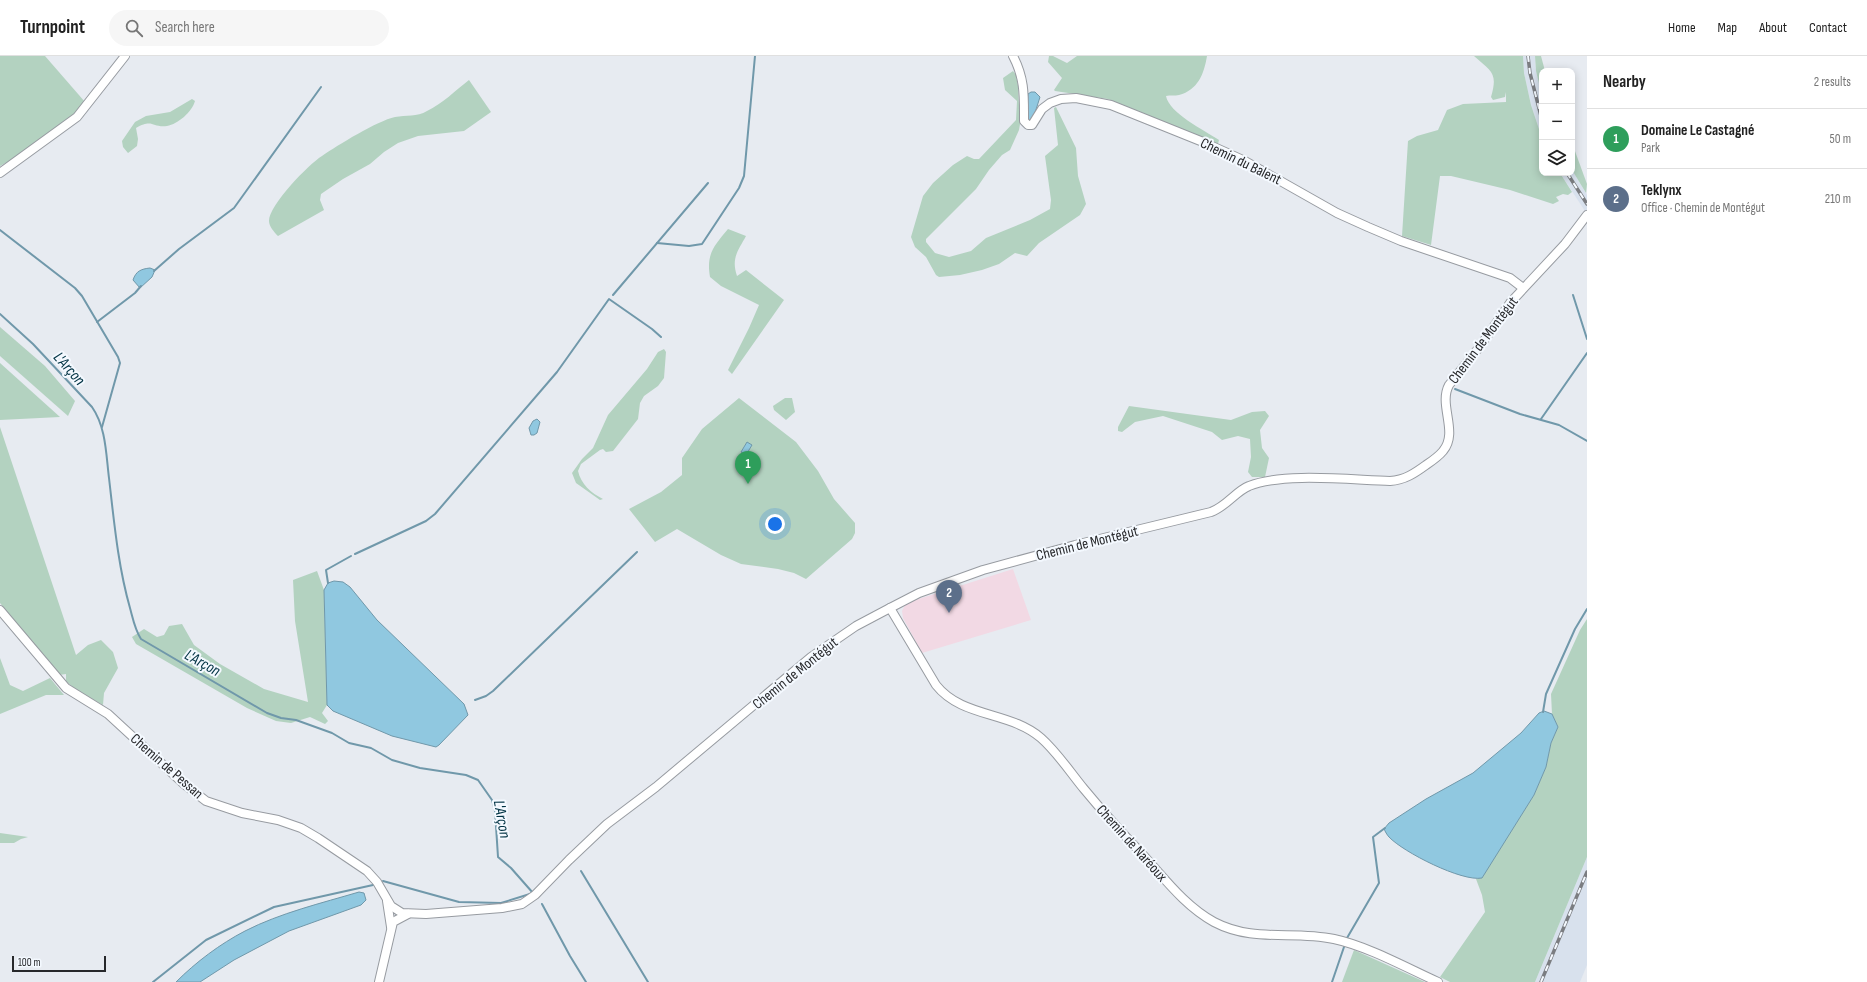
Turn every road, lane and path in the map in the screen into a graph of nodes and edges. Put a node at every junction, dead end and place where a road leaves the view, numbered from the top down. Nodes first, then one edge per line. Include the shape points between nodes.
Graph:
1 (126, 56) edge
2 (1012, 56) edge
3 (0, 173) edge
4 (1587, 215) edge
5 (1523, 288) junction
6 (890, 608) junction
7 (0, 610) edge
8 (386, 899) junction
9 (408, 914) junction
10 (391, 927) junction
11 (379, 982) edge
12 (1438, 982) edge

1 - 3 street via 77,117
2 - 5 street, Chemin du Balent via 1024,84 1024,121 1028,126 1032,125 1042,109 1061,99 1076,98 1111,106 1245,161 1337,213 1368,227 1401,241 1510,278
4 - 5 street, Chemin de Montégut via 1565,244
5 - 6 street, Chemin de Montégut via 1446,392 1449,436 1443,451 1408,477 1390,481 1317,479 1257,482 1212,512 983,570 919,593
6 - 9 street, Chemin de Montégut via 856,626 811,657 656,787 607,824 535,895 522,904 502,908
6 - 12 street, Chemin de Naréoux via 936,685 945,695 963,706 1021,725 1042,739 1183,899 1201,914 1223,926 1247,934 1316,936 1339,940
7 - 8 street, Chemin de Pessan via 66,688 108,714 193,792 220,807 301,828 366,871 377,882
8 - 9 street, Chemin de Pessan via 396,910
8 - 10 street
9 - 10 street via 393,922
10 - 11 street

